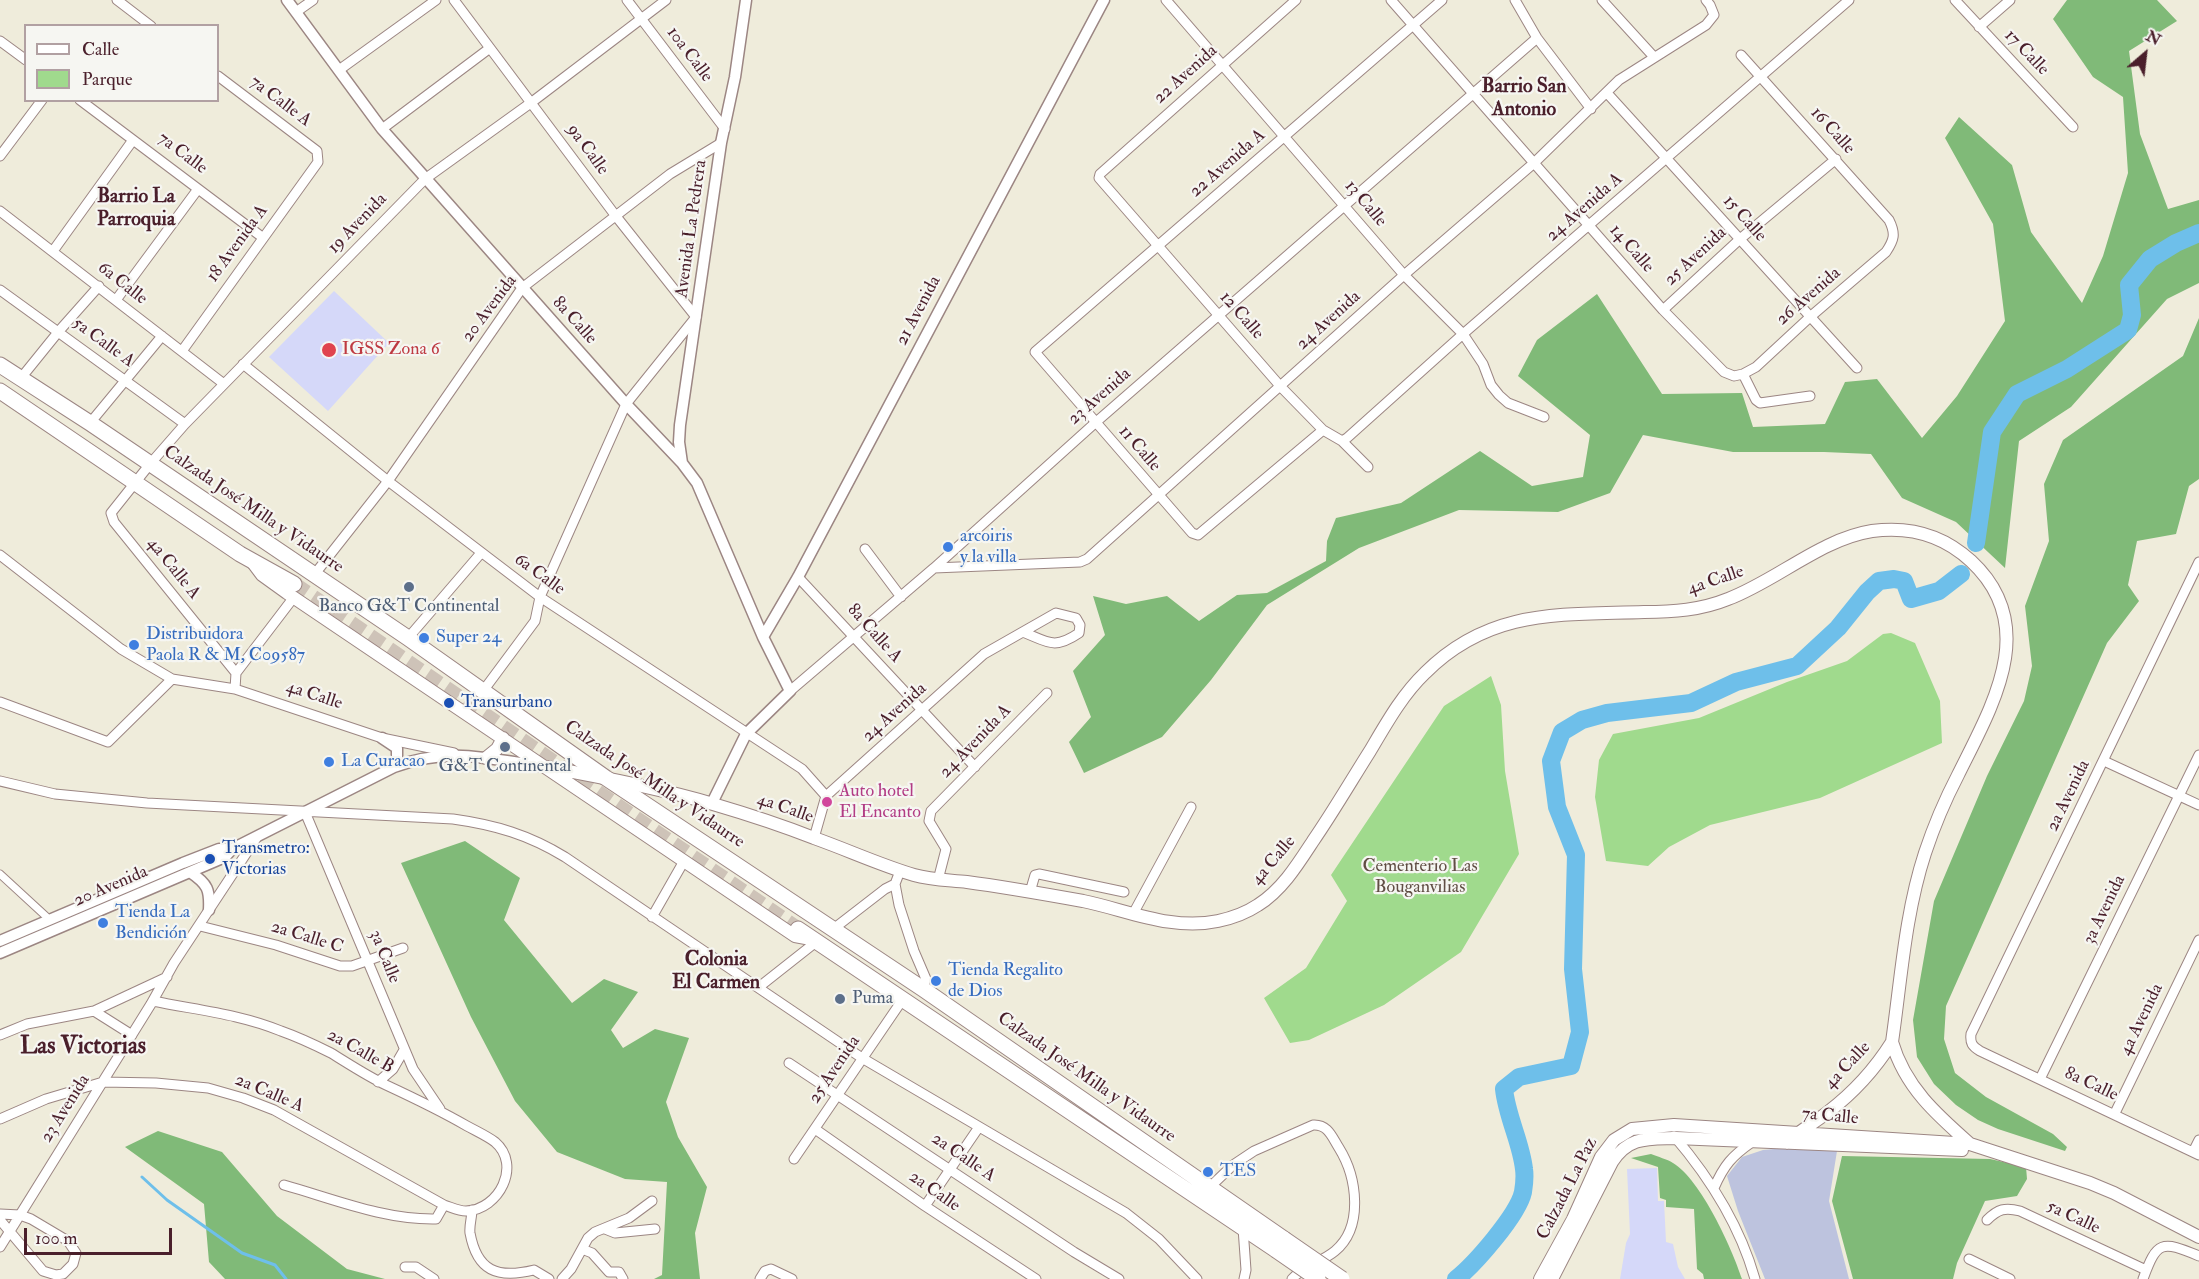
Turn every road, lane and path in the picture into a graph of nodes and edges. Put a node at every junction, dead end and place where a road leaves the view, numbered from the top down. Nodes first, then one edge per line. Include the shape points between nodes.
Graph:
1 (117, 0) edge
2 (287, 0) edge
3 (313, 0) edge
4 (436, 0) edge
5 (454, 0) edge
6 (627, 0) edge
7 (666, 0) edge
8 (746, 0) edge
9 (1104, 0) edge
10 (1166, 0) edge
11 (1296, 0) edge
12 (1391, 0) edge
13 (1442, 0) edge
14 (1515, 0) edge
15 (1602, 0) edge
16 (1706, 0) edge
17 (1849, 0) edge
18 (1956, 0) edge
19 (2010, 0) edge
20 (1177, 4) edge
21 (296, 12) junction
22 (641, 19) junction
23 (148, 24) edge
24 (1413, 25) junction
25 (1979, 27) junction
26 (1537, 38) junction
27 (0, 41) edge
28 (490, 48) junction
29 (1741, 55) dead end
30 (1654, 57) junction
31 (24, 59) edge
32 (1223, 64) junction
33 (339, 70) junction
34 (1761, 76) junction
35 (219, 77) edge
36 (1472, 93) junction
37 (1607, 93) junction
38 (40, 102) edge
39 (83, 102) edge
40 (532, 102) junction
41 (1591, 109) junction
42 (2073, 127) dead end
43 (382, 129) junction
44 (725, 129) junction
45 (1285, 135) junction
46 (133, 140) junction
47 (721, 143) junction
48 (0, 156) edge
49 (319, 156) joint
50 (1666, 159) junction
51 (1836, 159) junction
52 (1534, 163) junction
53 (1099, 176) joint
54 (425, 179) junction
55 (198, 189) junction
56 (1346, 206) junction
57 (0, 211) edge
58 (615, 215) junction
59 (1590, 226) junction
60 (1894, 231) joint
61 (262, 237) junction
62 (1740, 239) junction
63 (1158, 246) junction
64 (53, 251) junction
65 (1404, 275) junction
66 (99, 286) junction
67 (522, 288) junction
68 (0, 290) edge
69 (116, 300) junction
70 (1663, 310) junction
71 (1219, 316) junction
72 (696, 317) junction
73 (1809, 317) junction
74 (59, 331) junction
75 (1463, 334) junction
76 (162, 336) junction
77 (182, 351) junction
78 (1035, 352) joint
79 (243, 364) junction
80 (0, 365) edge
81 (1857, 368) dead end
82 (1739, 375) junction
83 (21, 378) junction
84 (126, 381) junction
85 (224, 384) junction
86 (1281, 387) junction
87 (0, 391) edge
88 (1810, 396) dead end
89 (626, 404) junction
90 (1544, 417) dead end
91 (90, 423) junction
92 (1095, 423) junction
93 (185, 424) junction
94 (1323, 430) junction
95 (69, 438) junction
96 (1342, 441) junction
97 (682, 463) junction
98 (150, 464) junction
99 (1368, 467) dead end
100 (388, 481) junction
101 (134, 484) junction
102 (1158, 495) junction
103 (205, 501) junction
104 (111, 513) joint
105 (865, 549) dead end
106 (481, 552) junction
107 (0, 555) edge
108 (2199, 562) edge
109 (934, 568) junction
110 (314, 575) junction
111 (798, 577) junction
112 (294, 591) junction
113 (540, 597) junction
114 (901, 597) junction
115 (1023, 632) junction
116 (763, 637) junction
117 (855, 637) junction
118 (408, 638) junction
119 (236, 673) junction
120 (172, 679) junction
121 (235, 689) junction
122 (483, 691) junction
123 (790, 691) junction
124 (1047, 693) dead end
125 (0, 702) edge
126 (921, 711) junction
127 (746, 734) junction
128 (382, 738) junction
129 (503, 738) junction
130 (459, 754) junction
131 (2199, 755) edge
132 (486, 758) junction
133 (2104, 761) junction
134 (397, 766) junction
135 (546, 767) junction
136 (975, 767) junction
137 (606, 778) junction
138 (0, 781) edge
139 (826, 796) junction
140 (2179, 796) junction
141 (712, 803) junction
142 (2199, 805) edge
143 (1191, 807) dead end
144 (305, 812) junction
145 (257, 837) junction
146 (814, 838) junction
147 (232, 849) junction
148 (684, 861) junction
149 (900, 871) junction
150 (190, 872) junction
151 (0, 874) edge
152 (938, 880) junction
153 (895, 884) junction
154 (1029, 892) junction
155 (1124, 892) dead end
156 (209, 910) junction
157 (1133, 914) junction
158 (652, 917) junction
159 (54, 924) junction
160 (200, 926) junction
161 (798, 929) tunnel mouth
162 (832, 930) junction
163 (2199, 940) edge
164 (0, 941) edge
165 (815, 941) junction
166 (403, 948) dead end
167 (0, 953) edge
168 (368, 960) junction
169 (167, 976) junction
170 (759, 987) junction
171 (923, 989) junction
172 (903, 999) junction
173 (153, 1000) junction
174 (94, 1011) junction
175 (0, 1035) edge
176 (132, 1035) junction
177 (1892, 1042) junction
178 (1971, 1044) joint
179 (404, 1050) junction
180 (862, 1058) junction
181 (789, 1063) dead end
182 (2040, 1079) junction
183 (103, 1082) junction
184 (378, 1082) junction
185 (839, 1096) junction
186 (441, 1111) junction
187 (2115, 1113) junction
188 (0, 1119) edge
189 (1669, 1125) junction
190 (979, 1126) junction
191 (815, 1129) junction
192 (1798, 1132) junction
193 (1676, 1138) junction
194 (2199, 1140) edge
195 (1620, 1142) junction
196 (1752, 1142) junction
197 (1787, 1143) junction
198 (1976, 1146) junction
199 (2196, 1154) edge
200 (794, 1159) dead end
201 (951, 1169) junction
202 (284, 1185) dead end
203 (1210, 1186) junction
204 (1714, 1188) junction
205 (652, 1201) dead end
206 (444, 1205) junction
207 (925, 1206) junction
208 (472, 1210) junction
209 (0, 1214) edge
210 (20, 1215) junction
211 (0, 1220) edge
212 (1987, 1220) dead end
213 (1243, 1228) junction
214 (605, 1229) junction
215 (655, 1229) dead end
216 (10, 1231) junction
217 (2199, 1237) edge
218 (1280, 1245) junction
219 (0, 1247) edge
220 (582, 1249) junction
221 (2199, 1256) edge
222 (1969, 1259) dead end
223 (405, 1267) dead end
224 (2144, 1275) edge
225 (522, 1277) edge
226 (434, 1279) edge
227 (549, 1279) edge
228 (562, 1279) edge
229 (623, 1279) edge
230 (760, 1279) edge
231 (792, 1279) edge
232 (1036, 1279) edge
233 (1119, 1279) edge
234 (1197, 1279) edge
235 (1244, 1279) edge
236 (1292, 1279) edge
237 (1318, 1279) edge
238 (1342, 1279) edge
239 (1540, 1279) edge
240 (1552, 1279) edge
241 (1755, 1279) edge
242 (2010, 1279) edge

1 - 23 street
2 - 21 street, 8a Calle
3 - 21 street
4 - 33 street
5 - 28 street, 9a Calle
6 - 22 street, 10a Calle
7 - 22 street, 19 Avenida
8 - 44 street, Avenida La Pedrera
9 - 111 street, 21 Avenida
10 - 20 street, 13 Calle
11 - 32 street, 22 Avenida
12 - 24 street, 14 Calle
13 - 24 street, 22 Avenida A
14 - 26 street
15 - 30 street
16 - 30 street, 24 Avenida via 1714,15 1707,25
17 - 34 street, 24 Avenida A
18 - 25 street, 17 Calle
19 - 25 street
20 - 32 street, 13 Calle
21 - 33 street, 8a Calle
22 - 40 street, 19 Avenida
22 - 44 street, 10a Calle
24 - 36 street, 14 Calle
24 - 45 street, 22 Avenida A
25 - 42 street, 17 Calle
26 - 36 street, 23 Avenida
26 - 41 street
27 - 31 street
28 - 40 street, 9a Calle
28 - 43 street
29 - 34 street, 16 Calle
30 - 37 street, 24 Avenida via 1618,80
32 - 45 street, 13 Calle
32 - 53 street, 22 Avenida
33 - 43 street, 8a Calle
34 - 50 street, 24 Avenida A
34 - 51 street, 16 Calle
35 - 49 street, 7a Calle A
36 - 52 street, 14 Calle
36 - 56 street, 23 Avenida
37 - 41 street, 24 Avenida
37 - 50 street, 15 Calle
38 - 48 street
39 - 46 street, 7a Calle
40 - 54 street, 19 Avenida
40 - 58 street, 9a Calle
41 - 52 street, 24 Avenida
43 - 54 street, 8a Calle
44 - 47 street, Avenida La Pedrera
45 - 56 street, 13 Calle
45 - 63 street, 22 Avenida A
46 - 55 street, 7a Calle
46 - 64 street
47 - 58 street, 20 Avenida via 670,174
47 - 72 street, Avenida La Pedrera
49 - 61 street, 18 Avenida A
50 - 59 street, 24 Avenida A
50 - 62 street, 15 Calle
51 - 60 street, 16 Calle via 1889,220
51 - 62 street, 25 Avenida
52 - 59 street, 14 Calle
52 - 65 street, 24 Avenida
53 - 63 street, 12 Calle
54 - 67 street, 8a Calle
54 - 79 street, 19 Avenida
55 - 61 street, 7a Calle
55 - 69 street
56 - 65 street, 13 Calle
56 - 71 street, 23 Avenida
57 - 64 street, 6a Calle
58 - 67 street, 20 Avenida
58 - 72 street, 9a Calle
59 - 70 street, 14 Calle
59 - 75 street, 24 Avenida A
60 - 73 street, 26 Avenida via 1886,252
61 - 77 street, 18 Avenida A
62 - 70 street, 25 Avenida
62 - 73 street, 15 Calle
63 - 71 street, 12 Calle
63 - 78 street, 22 Avenida A
64 - 66 street, 6a Calle
65 - 75 street, 13 Calle
65 - 86 street, 24 Avenida
66 - 69 street, 6a Calle
66 - 74 street
67 - 89 street, 8a Calle
67 - 100 street, 20 Avenida
68 - 74 street, 5a Calle A
69 - 76 street, 6a Calle
70 - 82 street, 14 Calle via 1725,372
71 - 86 street, 12 Calle
71 - 92 street, 23 Avenida
72 - 89 street
72 - 97 street, Avenida La Pedrera via 679,434
73 - 81 street, 15 Calle
73 - 82 street, 26 Avenida via 1756,367
74 - 83 street
74 - 84 street, 5a Calle A
75 - 90 street, 13 Calle via 1499,395 1508,403
75 - 96 street, 24 Avenida A
76 - 77 street, 6a Calle
76 - 84 street
77 - 85 street, 6a Calle
78 - 92 street, 11 Calle
79 - 85 street, 19 Avenida
79 - 100 street, 6a Calle
80 - 83 highway, Calzada José Milla y Vidaurre
82 - 88 street via 1760,403
83 - 91 highway, Calzada José Milla y Vidaurre
84 - 91 street
84 - 93 street, 5a Calle A
85 - 93 street, 19 Avenida
86 - 94 street, 12 Calle
86 - 102 street, 24 Avenida
87 - 95 highway, Calzada José Milla y Vidaurre
89 - 97 street, 8a Calle
89 - 113 street
91 - 98 highway, Calzada José Milla y Vidaurre
92 - 102 street, 11 Calle
92 - 109 street, 23 Avenida
93 - 98 street, 19 Avenida
94 - 96 street, 12 Calle
94 - 102 street, 11 Calle via 1198,535
95 - 98 highway via 84,439 129,469
95 - 101 highway, Calzada José Milla y Vidaurre
96 - 99 street, 12 Calle
97 - 116 street, 8a Calle via 697,483
98 - 101 street, 19 Avenida
98 - 103 highway, Calzada José Milla y Vidaurre
100 - 106 street, 6a Calle
100 - 110 street, 20 Avenida
101 - 103 highway via 146,478 158,479 192,502
101 - 104 street, 19 Avenida
101 - 112 highway, Calzada José Milla y Vidaurre
102 - 109 street, 24 Avenida via 1080,562
103 - 110 highway, Calzada José Milla y Vidaurre
104 - 119 street, 4a Calle A via 114,522
105 - 114 street
106 - 113 street, 6a Calle
106 - 118 street
107 - 120 street, 4a Calle via 121,649
108 - 133 street, 2a Avenida
109 - 114 street, 23 Avenida
110 - 118 highway, Calzada José Milla y Vidaurre
111 - 116 street, 21 Avenida
111 - 117 street, 8a Calle A
112 - 119 street
112 - 129 main road, Calzada José Milla y Vidaurre
113 - 122 street via 535,621
113 - 127 street, 6a Calle
114 - 117 street, 23 Avenida
115 - 115 street, 24 Avenida via 1058,644 1079,633 1080,625 1076,618 1056,613
115 - 126 street, 24 Avenida via 984,654
116 - 123 street, 8a Calle
117 - 123 street, 23 Avenida
117 - 126 street, 8a Calle A
118 - 122 highway, Calzada José Milla y Vidaurre
119 - 121 street
120 - 121 street, 4a Calle
120 - 125 street via 108,742
121 - 128 street, 4a Calle
122 - 137 highway, Calzada José Milla y Vidaurre
123 - 127 street, 23 Avenida
124 - 136 street, 24 Avenida A
126 - 136 street, 8a Calle A
126 - 139 street, 24 Avenida
127 - 139 street, 6a Calle via 802,769
127 - 141 street, 23 Avenida
128 - 130 street, 4a Calle
128 - 134 street via 396,748
129 - 132 main road
129 - 135 main road, Calzada José Milla y Vidaurre
130 - 132 street, 4a Calle
130 - 134 street, 20 Avenida via 415,759
131 - 140 street, 3a Avenida
132 - 135 street, 4a Calle
133 - 140 street
133 - 178 street, 2a Avenida via 1971,1034
134 - 144 street, 20 Avenida
135 - 137 main road, 4a Calle
135 - 148 main road, Calzada José Milla y Vidaurre
136 - 152 street, 24 Avenida A via 929,816 946,849
137 - 141 main road, 4a Calle
137 - 162 highway, Calzada José Milla y Vidaurre
138 - 144 street via 55,794
139 - 146 street
140 - 142 street
140 - 182 street, 3a Avenida
141 - 146 main road, 4a Calle
143 - 157 street
144 - 145 street, 20 Avenida
144 - 158 street via 453,819 508,830 565,857
144 - 168 street, 3a Calle
145 - 147 street, 20 Avenida
145 - 156 street, 23 Avenida
146 - 149 main road, 4a Calle
147 - 150 street, 20 Avenida via 225,857
147 - 159 street, 20 Avenida via 219,849
148 - 158 street
148 - 165 main road, Calzada José Milla y Vidaurre via 795,936
149 - 152 main road, 4a Calle
149 - 153 street
150 - 156 street via 203,880 210,895
150 - 159 street, 20 Avenida
151 - 159 street
152 - 154 main road, 4a Calle
153 - 162 street
153 - 171 street via 926,980
154 - 155 street via 1039,873
154 - 157 main road, 4a Calle
156 - 160 street, 23 Avenida
157 - 177 main road, 4a Calle via 1171,923 1201,924 1232,918 1267,898 1301,859 1414,684 1457,647 1489,630 1547,615 1675,612 1702,607 1728,599 1846,538 1876,530 1918,531 1961,552 1985,576 1999,601 2006,628 2006,663 1993,704 1947,797 1926,850 1916,885
158 - 170 street
159 - 164 street, 20 Avenida
159 - 167 street, 20 Avenida
160 - 168 street, 2a Calle C via 334,965 347,967
160 - 169 street, 23 Avenida
161 - 165 highway, Calzada José Milla y Vidaurre
162 - 171 highway, Calzada José Milla y Vidaurre
163 - 187 street, 4a Avenida
165 - 170 street
165 - 172 highway, Calzada José Milla y Vidaurre
166 - 168 street, 2a Calle C
168 - 179 street, 3a Calle
169 - 173 street, 23 Avenida
169 - 174 street
170 - 180 street
171 - 203 highway, Calzada José Milla y Vidaurre
172 - 180 street, 25 Avenida
172 - 213 highway, Calzada José Milla y Vidaurre
173 - 176 street, 23 Avenida
173 - 184 street, 2a Calle B via 262,1023 330,1053
174 - 175 street via 27,1024
174 - 176 street
176 - 183 street, 23 Avenida
177 - 192 main road, 4a Calle via 1880,1061 1842,1100
177 - 198 main road, 4a Calle via 1911,1084 1937,1115
178 - 182 street, 8a Calle
179 - 184 street via 393,1070
179 - 186 street, 3a Calle
180 - 185 street, 25 Avenida
180 - 190 street
181 - 185 street, 2a Calle A
182 - 187 street, 8a Calle
183 - 188 street, 2a Calle A via 46,1099
183 - 206 street, 2a Calle A via 192,1086 243,1098 289,1118
183 - 210 street, 23 Avenida
184 - 186 street, 2a Calle B
185 - 191 street, 25 Avenida
185 - 201 street, 2a Calle A
186 - 208 street, 2a Calle B via 492,1140 506,1155 508,1170 502,1187 493,1198
187 - 199 street, 8a Calle
189 - 192 main road, 7a Calle
189 - 193 street
189 - 195 main road, Calzada La Paz via 1632,1129
190 - 201 street
190 - 234 street via 1126,1213 1159,1239
191 - 200 street, 25 Avenida
191 - 207 street, 2a Calle
192 - 197 main road, 4a Calle
192 - 198 main road, 7a Calle
193 - 195 main road, Calzada La Paz
193 - 196 main road, 7a Calle
193 - 204 street
194 - 199 street
195 - 239 main road, Calzada La Paz via 1601,1157
195 - 240 main road, Calzada La Paz
196 - 197 main road, 7a Calle
196 - 204 street via 1722,1169
197 - 198 main road, 7a Calle via 1954,1150
198 - 217 main road, 7a Calle via 2090,1183
201 - 207 street
201 - 233 street, 2a Calle A
202 - 206 street via 402,1218 436,1219
203 - 218 highway, Calzada José Milla y Vidaurre
203 - 236 street via 1254,1151 1313,1125 1327,1128 1351,1174 1355,1194 1351,1229 1346,1241 1333,1253
204 - 241 street
205 - 214 street
206 - 208 street, 2a Calle A
207 - 232 street, 2a Calle
208 - 225 street via 470,1231 481,1264 490,1272
209 - 210 street
210 - 216 street, 23 Avenida
210 - 216 street via 72,1245 76,1254 73,1264 63,1274 44,1271
211 - 216 street
212 - 224 street, 5a Calle via 1997,1210 2020,1211
213 - 218 highway, Calzada José Milla y Vidaurre
213 - 235 street
214 - 215 street via 615,1233
214 - 220 street via 588,1238
216 - 219 street, 23 Avenida
218 - 237 highway, bridge
218 - 238 highway, bridge
220 - 228 street
220 - 229 street via 592,1253 609,1272 619,1272
221 - 224 street via 2182,1249 2157,1248
222 - 242 street
223 - 226 street via 416,1267
225 - 227 street via 534,1270
230 - 231 street via 771,1269

